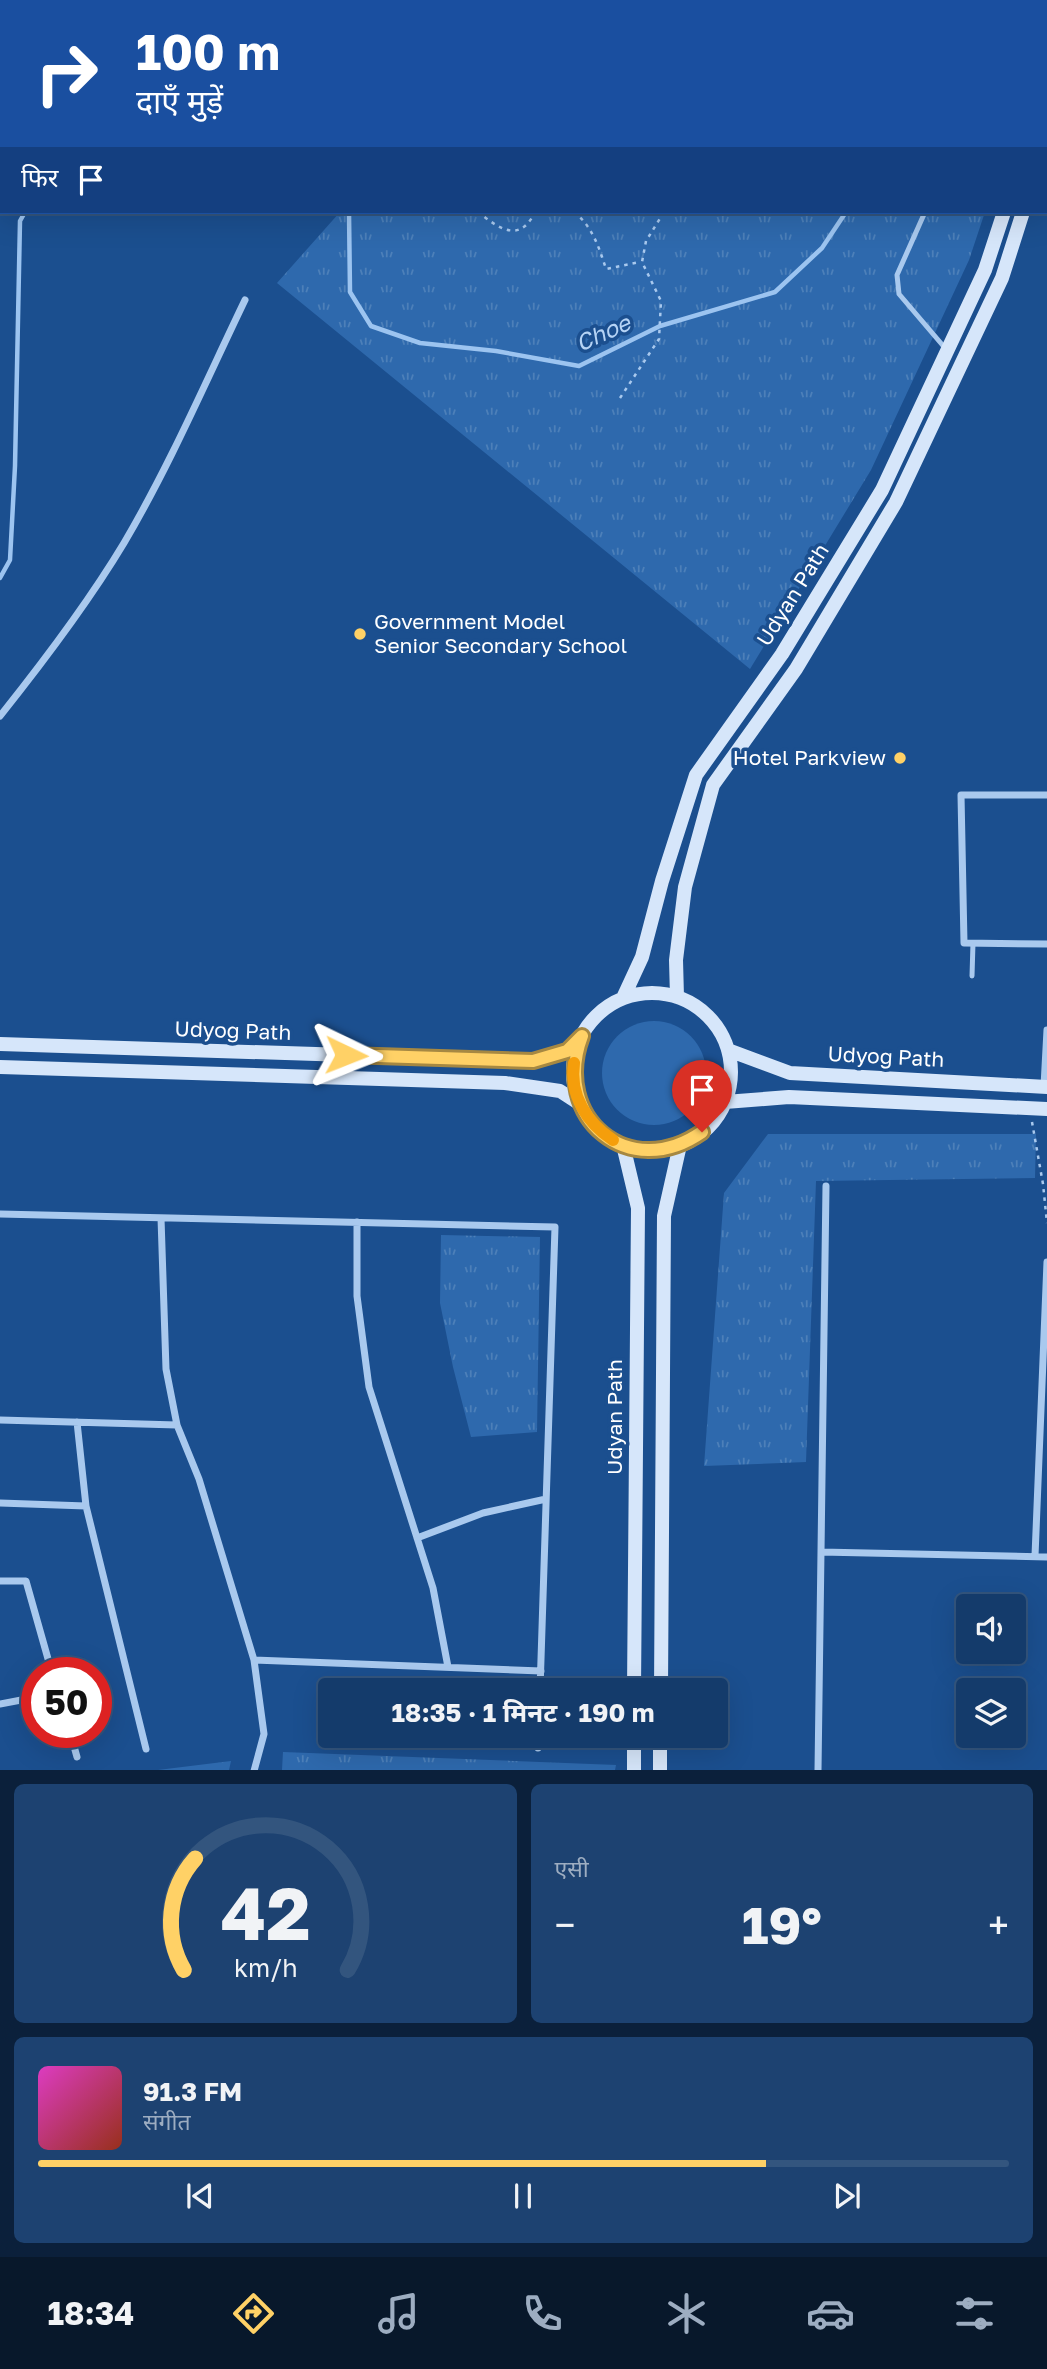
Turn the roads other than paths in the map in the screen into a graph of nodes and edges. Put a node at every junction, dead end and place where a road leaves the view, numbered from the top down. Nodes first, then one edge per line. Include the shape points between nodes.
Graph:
1 (924, 214) edge
2 (1003, 214) edge
3 (1022, 214) edge
4 (245, 300) dead end
5 (947, 351) junction
6 (0, 716) edge
7 (1047, 795) edge
8 (973, 943) junction
9 (1047, 944) edge
10 (972, 976) dead end
11 (677, 997) junction
12 (623, 998) junction
13 (1047, 1030) edge
14 (582, 1036) junction
15 (0, 1044) edge
16 (728, 1050) junction
17 (0, 1067) edge
18 (1046, 1086) edge
19 (724, 1102) junction
20 (580, 1104) junction
21 (1047, 1109) edge
22 (623, 1145) junction
23 (680, 1145) junction
24 (826, 1186) dead end
25 (0, 1214) edge
26 (161, 1218) junction
27 (357, 1223) junction
28 (1047, 1262) edge
29 (1044, 1389) edge
30 (0, 1420) edge
31 (77, 1422) junction
32 (177, 1425) junction
33 (546, 1499) junction
34 (0, 1503) edge
35 (86, 1506) junction
36 (417, 1538) junction
37 (821, 1552) junction
38 (1035, 1556) junction
39 (1047, 1557) edge
40 (0, 1581) edge
41 (47, 1657) edge
42 (254, 1660) junction
43 (448, 1667) junction
44 (541, 1671) junction
45 (541, 1678) edge
46 (634, 1678) edge
47 (661, 1678) edge
48 (21, 1700) edge
49 (0, 1704) edge
50 (74, 1748) edge
51 (634, 1748) edge
52 (660, 1748) edge
53 (146, 1749) dead end
54 (77, 1757) dead end
55 (254, 1770) edge
56 (634, 1770) edge
57 (660, 1770) edge
58 (818, 1770) edge

1 - 5 lane via 897,275 899,294
2 - 5 main road, Udyan Path via 985,270
3 - 11 main road, Udyan Path via 1002,278 896,502 796,669 713,785 685,887 676,960
4 - 6 street via 123,544
5 - 12 main road, Udyan Path via 882,490 782,654 696,775 642,957
7 - 8 street via 961,795 964,943
8 - 9 street
8 - 10 lane
11 - 12 main road via 650,993
11 - 16 main road via 709,1017
12 - 14 main road via 595,1017
13 - 18 street
14 - 15 main road, Udyog Path via 567,1051 533,1061
14 - 20 main road via 573,1069
16 - 18 main road, Udyog Path via 790,1073
16 - 19 main road via 730,1076
17 - 20 main road, Udyog Path via 505,1083 559,1091
19 - 21 main road via 789,1097
19 - 23 main road via 702,1132
20 - 22 main road via 602,1133
22 - 23 main road via 651,1150
22 - 46 main road, Udyan Path via 638,1208
23 - 47 main road via 664,1216
24 - 37 street
25 - 26 street
26 - 27 street
26 - 32 street via 166,1369
27 - 33 street via 555,1227
27 - 36 street via 357,1296 369,1387
28 - 29 street
29 - 38 street
30 - 31 street
31 - 32 street
31 - 35 street
32 - 42 street via 199,1479
33 - 36 street via 483,1513
33 - 44 street
34 - 35 street
35 - 53 street
36 - 43 street via 433,1588
37 - 38 street
37 - 58 street
38 - 39 street
40 - 41 street via 26,1581
42 - 43 street
42 - 55 street via 264,1734
43 - 44 street
44 - 45 street
48 - 49 street
50 - 54 street
51 - 56 main road
52 - 57 main road

